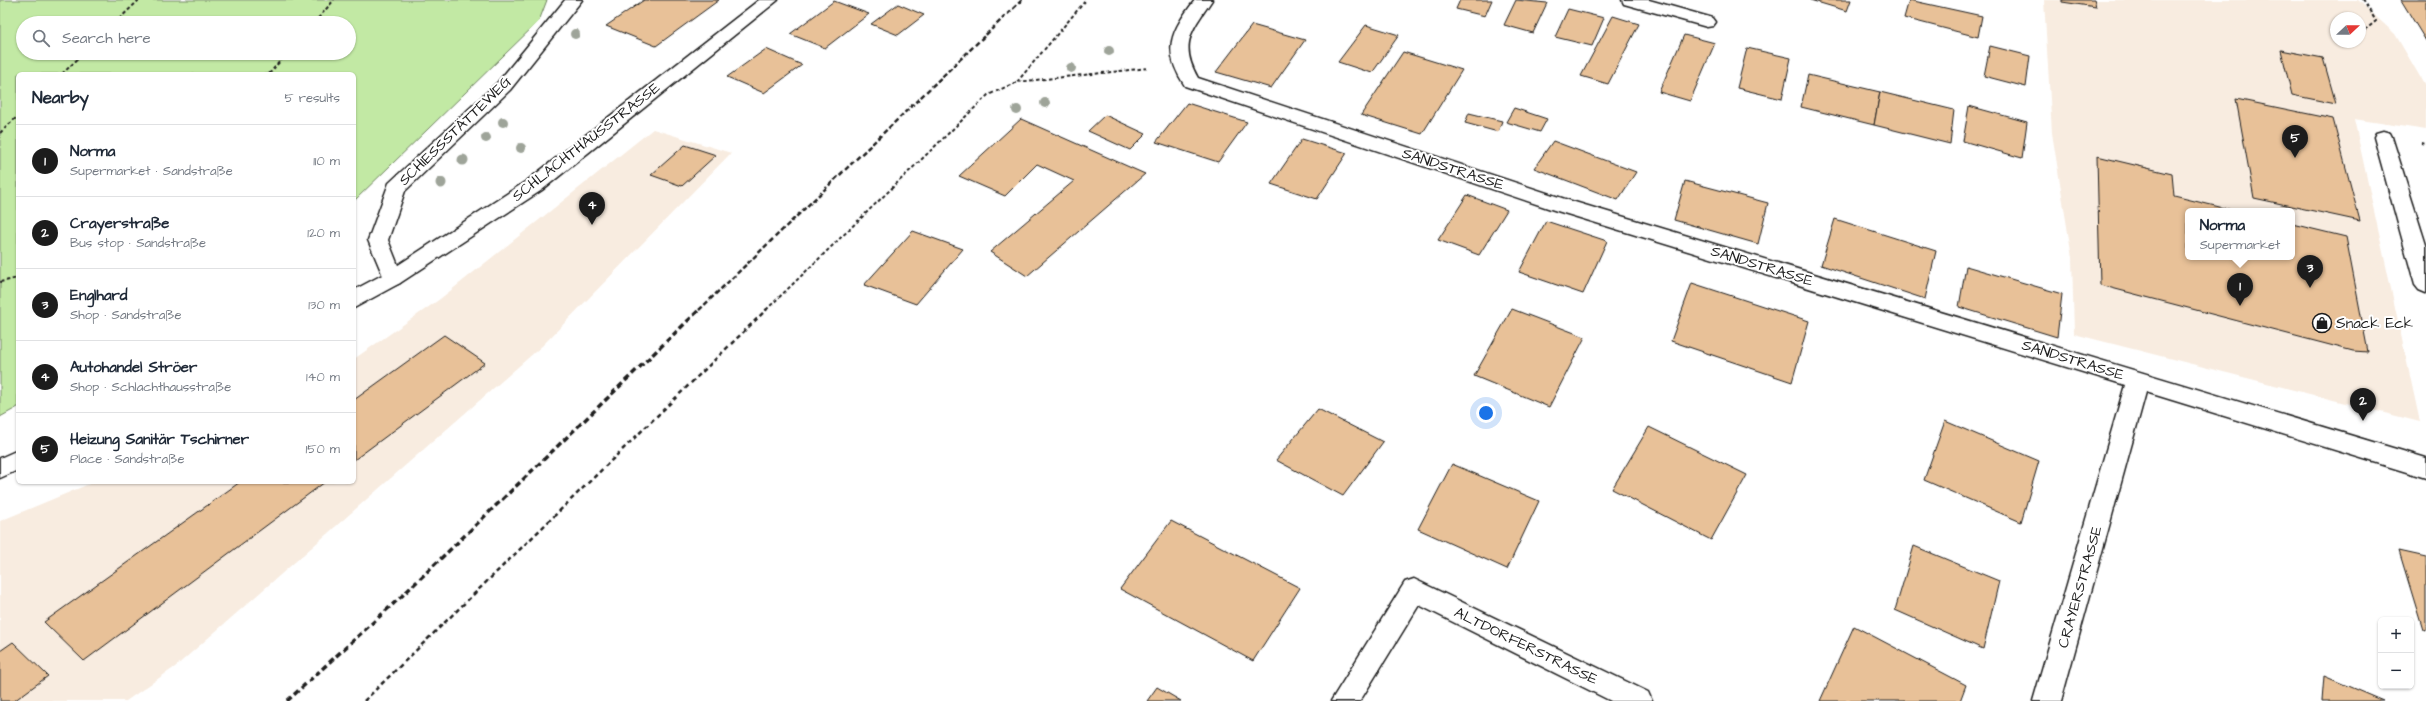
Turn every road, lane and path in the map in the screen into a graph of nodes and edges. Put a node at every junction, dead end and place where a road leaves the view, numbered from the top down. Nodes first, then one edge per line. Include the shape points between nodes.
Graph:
1 (139, 0) edge
2 (334, 0) edge
3 (574, 0) edge
4 (770, 0) edge
5 (1086, 0) edge
6 (1204, 0) edge
7 (2363, 0) edge
8 (1634, 1) edge
9 (122, 16) edge
10 (320, 16) edge
11 (1706, 22) dead end
12 (2366, 29) edge
13 (77, 60) edge
14 (282, 60) edge
15 (1180, 65) junction
16 (64, 72) edge
17 (271, 72) edge
18 (1017, 82) junction
19 (16, 118) edge
20 (0, 133) edge
21 (2383, 137) dead end
22 (16, 278) edge
23 (392, 278) junction
24 (0, 282) edge
25 (2426, 285) edge
26 (356, 299) edge
27 (2138, 379) junction
28 (16, 461) edge
29 (0, 468) edge
30 (2426, 468) edge
31 (364, 701) edge
32 (1345, 701) edge
33 (1638, 701) edge
34 (2047, 701) edge

1 - 9 path
2 - 10 path
3 - 23 street, SCHIESSSTÄTTEWEG via 504,86 396,188 378,240
4 - 23 street, SCHLACHTHAUSSTRASSE via 535,185
5 - 18 path
6 - 15 street via 1179,39
7 - 12 path via 2376,21
8 - 11 street
13 - 16 path
14 - 17 path
15 - 18 path
15 - 27 street, SANDSTRASSE via 1191,82 1561,205
18 - 31 path via 988,95
19 - 20 path
21 - 25 street
22 - 24 path
23 - 26 street, SCHLACHTHAUSSTRASSE
27 - 30 street, SANDSTRASSE
27 - 34 street, CRAYERSTRASSE
28 - 29 street
32 - 33 street, ALTDORFERSTRASSE via 1414,590

